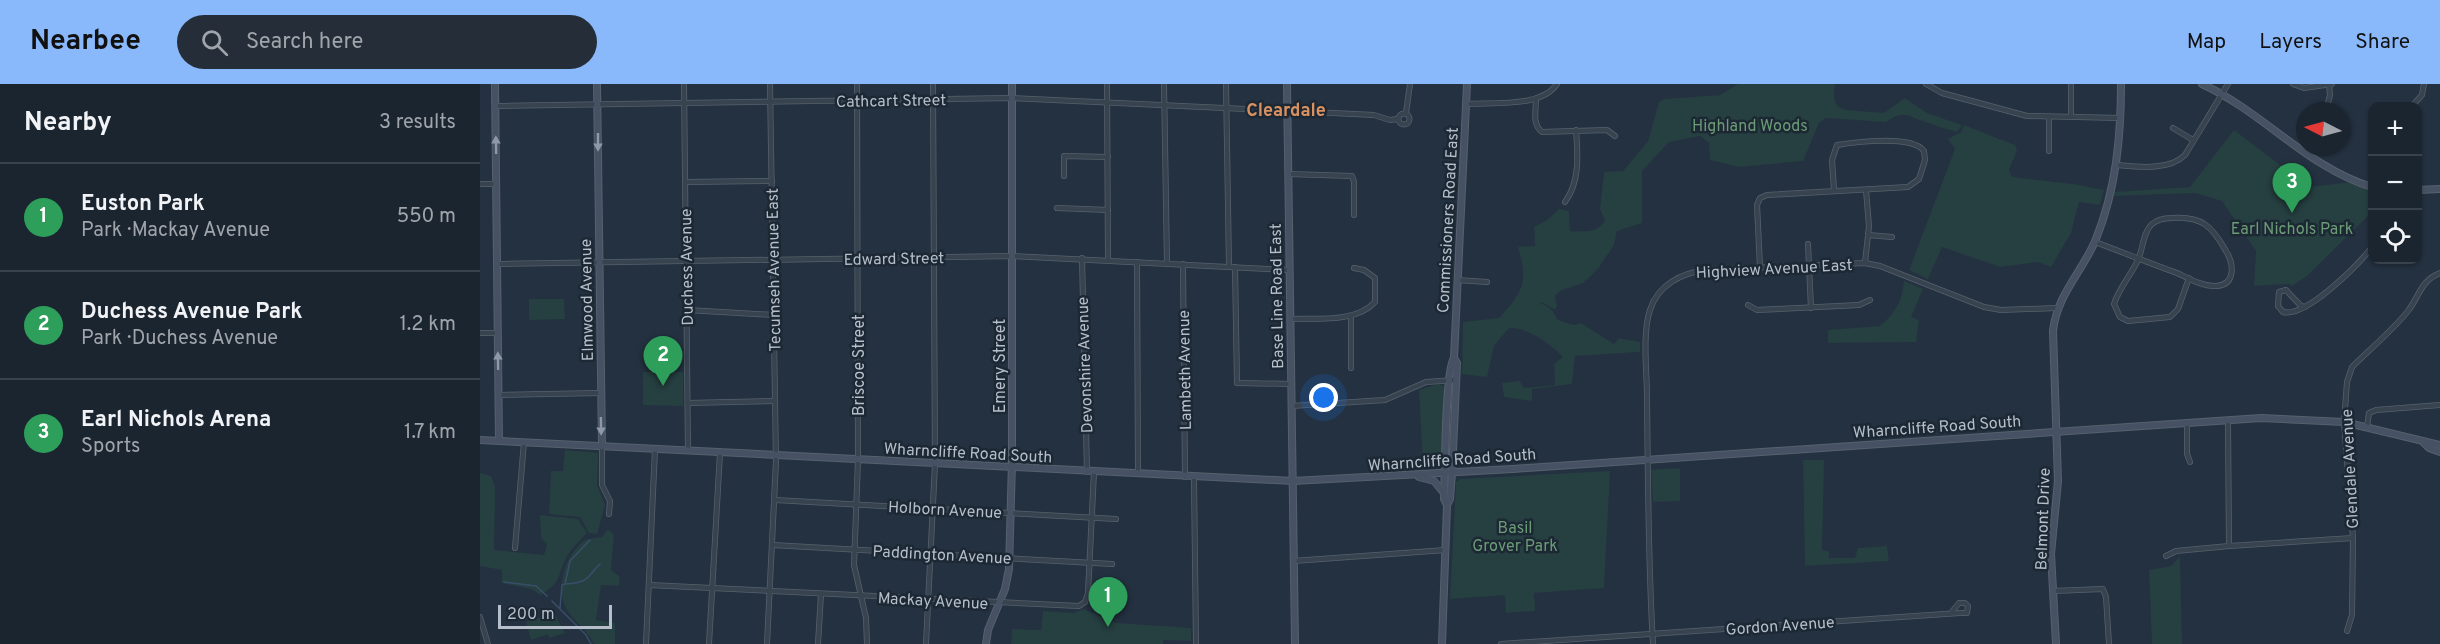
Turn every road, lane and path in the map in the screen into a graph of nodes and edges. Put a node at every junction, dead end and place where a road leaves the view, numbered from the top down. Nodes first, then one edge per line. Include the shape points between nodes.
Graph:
1 (495, 84) edge
2 (597, 84) edge
3 (684, 84) edge
4 (770, 84) edge
5 (857, 84) edge
6 (933, 84) edge
7 (1012, 84) edge
8 (1107, 84) edge
9 (1164, 84) edge
10 (1226, 84) edge
11 (1287, 84) edge
12 (1410, 84) edge
13 (1467, 84) edge
14 (1557, 84) edge
15 (1926, 84) edge
16 (2071, 84) edge
17 (2121, 84) edge
18 (2202, 84) edge
19 (2228, 84) edge
20 (2293, 84) edge
21 (2330, 84) edge
22 (2424, 84) edge
23 (2223, 93) junction
24 (1012, 98) junction
25 (933, 99) junction
26 (1536, 99) junction
27 (857, 100) junction
28 (771, 101) junction
29 (1107, 101) junction
30 (685, 102) junction
31 (2328, 102) edge
32 (2416, 102) edge
33 (598, 104) junction
34 (1165, 104) junction
35 (1466, 104) junction
36 (495, 106) junction
37 (1226, 107) junction
38 (1287, 111) junction
39 (1406, 113) junction
40 (2049, 117) junction
41 (2071, 117) junction
42 (2121, 118) junction
43 (1398, 119) junction
44 (2173, 128) dead end
45 (1576, 130) junction
46 (1615, 135) dead end
47 (2193, 140) junction
48 (2296, 141) edge
49 (2049, 151) dead end
50 (2316, 156) edge
51 (1108, 157) junction
52 (2117, 165) junction
53 (1288, 174) junction
54 (1064, 176) dead end
55 (772, 181) junction
56 (686, 182) junction
57 (480, 184) edge
58 (496, 184) junction
59 (2368, 185) edge
60 (2440, 189) edge
61 (1834, 190) junction
62 (1866, 190) junction
63 (2422, 190) edge
64 (1565, 202) dead end
65 (1057, 208) dead end
66 (1108, 210) junction
67 (1354, 215) dead end
68 (1868, 235) junction
69 (1892, 237) dead end
70 (2095, 242) junction
71 (1808, 244) dead end
72 (2368, 253) edge
73 (1012, 256) junction
74 (935, 257) junction
75 (857, 258) junction
76 (1082, 258) junction
77 (773, 259) junction
78 (2139, 259) junction
79 (1107, 260) junction
80 (686, 261) junction
81 (599, 262) junction
82 (1137, 262) junction
83 (1167, 263) junction
84 (1865, 263) junction
85 (498, 264) junction
86 (1183, 264) junction
87 (1809, 265) junction
88 (1228, 266) junction
89 (1236, 267) junction
90 (1760, 267) junction
91 (1354, 268) dead end
92 (1289, 270) junction
93 (2440, 273) edge
94 (2188, 278) junction
95 (1457, 280) junction
96 (1487, 282) dead end
97 (1870, 300) dead end
98 (1748, 305) dead end
99 (2305, 307) junction
100 (1811, 308) junction
101 (2057, 308) junction
102 (687, 310) junction
103 (774, 315) junction
104 (1351, 316) junction
105 (1290, 319) junction
106 (480, 333) edge
107 (498, 333) junction
108 (1351, 368) dead end
109 (1452, 380) junction
110 (1291, 384) junction
111 (600, 393) junction
112 (499, 395) junction
113 (775, 401) junction
114 (688, 403) junction
115 (2440, 405) edge
116 (1291, 406) junction
117 (2228, 420) junction
118 (2344, 422) junction
119 (2187, 423) junction
120 (2367, 427) junction
121 (2056, 432) junction
122 (480, 440) edge
123 (499, 441) junction
124 (524, 442) junction
125 (2423, 442) junction
126 (2440, 445) edge
127 (602, 446) junction
128 (655, 449) junction
129 (688, 451) junction
130 (2440, 452) edge
131 (720, 453) junction
132 (776, 456) junction
133 (858, 460) junction
134 (1647, 460) junction
135 (2190, 462) dead end
136 (935, 464) junction
137 (1012, 468) junction
138 (1292, 468) junction
139 (1090, 472) junction
140 (1449, 473) junction
141 (1138, 474) junction
142 (1413, 475) junction
143 (1185, 477) junction
144 (1194, 478) junction
145 (1307, 481) junction
146 (1293, 482) junction
147 (1444, 493) junction
148 (775, 500) junction
149 (856, 505) junction
150 (1447, 505) junction
151 (933, 509) junction
152 (1011, 513) junction
153 (609, 514) dead end
154 (1091, 518) junction
155 (1116, 519) dead end
156 (2353, 538) junction
157 (772, 545) junction
158 (2229, 546) junction
159 (515, 548) dead end
160 (854, 550) junction
161 (1446, 550) junction
162 (931, 555) junction
163 (2166, 556) dead end
164 (1010, 557) junction
165 (1293, 561) junction
166 (1089, 562) junction
167 (1112, 564) dead end
168 (649, 585) junction
169 (712, 589) junction
170 (769, 591) junction
171 (2053, 591) junction
172 (821, 594) junction
173 (860, 596) junction
174 (928, 600) junction
175 (999, 604) junction
176 (1951, 613) dead end
177 (480, 617) edge
178 (2347, 630) dead end
179 (1652, 634) junction
180 (488, 644) edge
181 (646, 644) edge
182 (709, 644) edge
183 (766, 644) edge
184 (818, 644) edge
185 (867, 644) edge
186 (926, 644) edge
187 (986, 644) edge
188 (1196, 644) edge
189 (1295, 644) edge
190 (1442, 644) edge
191 (1501, 644) edge
192 (1653, 644) edge
193 (2056, 644) edge
194 (2109, 644) edge

1 - 36 street
2 - 33 street, Elmwood Avenue
3 - 30 street, Duchess Avenue
4 - 28 street, Tecumseh Avenue East
5 - 27 street, Briscoe Street
6 - 25 street
7 - 24 street, Emery Street
8 - 29 street
9 - 34 street
10 - 37 street
11 - 38 street, Base Line Road East
12 - 39 street
13 - 35 street, Commissioners Road East
14 - 26 street via 1547,95
15 - 40 street via 1942,93 2011,113
16 - 41 street
17 - 42 street
18 - 23 street
19 - 23 street
20 - 21 street via 2304,88
21 - 31 street
22 - 32 street
23 - 47 street
23 - 48 street
24 - 25 street, Cathcart Street
24 - 29 street, Cathcart Street
24 - 73 street, Emery Street
25 - 27 street, Cathcart Street
25 - 74 street
26 - 35 street
26 - 45 street via 1535,122 1542,132
27 - 28 street, Cathcart Street
27 - 75 street, Briscoe Street
28 - 30 street, Cathcart Street
28 - 55 street, Tecumseh Avenue East
29 - 34 street, Cathcart Street
29 - 51 street
30 - 33 street, Cathcart Street
30 - 56 street, Duchess Avenue
33 - 36 street, Cathcart Street
33 -> 81 street, Elmwood Avenue
34 - 37 street, Cathcart Street
34 - 83 street
35 - 95 street, Commissioners Road East
58 -> 36 street
37 - 38 street, Cathcart Street
37 - 88 street
38 - 43 street
38 - 53 street, Base Line Road East
39 - 43 street
39 - 43 street via 1408,123 1402,124
40 - 41 street
40 - 49 street
41 - 42 street
42 - 52 street
44 - 47 street
45 - 46 street via 1607,130
45 - 64 street via 1576,175 1572,193
47 - 52 street via 2185,155 2170,165
50 - 59 street via 2336,172
51 - 54 street via 1064,156
51 - 66 street
52 - 70 street
53 - 67 street via 1352,176
53 - 92 street, Base Line Road East
55 - 56 street
55 - 77 street, Tecumseh Avenue East
56 - 80 street, Duchess Avenue
57 - 58 street
58 - 85 street
60 - 63 street
61 - 62 street
61 - 62 street via 1832,160 1837,146 1900,141 1924,151 1924,166 1915,182 1904,188
61 - 90 street via 1760,198
62 - 68 street
65 - 66 street
66 - 79 street
68 - 69 street
68 - 84 street
70 - 78 street
70 - 101 street
71 - 87 street
72 - 99 street
73 - 74 street, Edward Street
73 - 76 street, Edward Street
73 - 137 street, Emery Street
74 - 75 street, Edward Street
74 - 136 street
75 - 77 street, Edward Street
75 - 133 street, Briscoe Street
76 - 79 street, Edward Street
76 - 139 street, Devonshire Avenue
77 - 80 street, Edward Street
77 - 103 street, Tecumseh Avenue East
78 - 94 street
78 - 94 street via 2114,304 2120,317 2128,321 2170,317 2178,309
78 - 94 street via 2151,225 2161,219 2183,217 2202,221 2229,255 2232,273 2224,285
79 - 82 street, Edward Street
80 - 81 street, Edward Street
80 - 102 street, Duchess Avenue
81 - 85 street, Edward Street
81 - 111 street, Elmwood Avenue
82 - 83 street, Edward Street
82 - 141 street
83 - 86 street, Edward Street
84 - 87 street, Highview Avenue East
84 - 101 street, Highview Avenue East via 1984,308
85 - 107 street
86 - 88 street, Edward Street
86 - 143 street, Lambeth Avenue
87 - 90 street, Highview Avenue East
87 - 100 street
88 - 89 street, Edward Street
89 - 92 street, Edward Street
89 - 110 street via 1238,383
90 - 134 street, Highview Avenue East via 1686,274 1656,298 1647,322
91 - 104 street via 1375,278 1375,302 1367,311
92 - 105 street, Base Line Road East
93 - 118 street, Glendale Avenue via 2423,284 2409,311 2352,367
95 - 96 street
95 - 109 street, Commissioners Road East via 1456,363
97 - 100 street via 1859,305
98 - 100 street via 1757,310
99 - 99 street via 2283,312 2278,306 2279,292 2286,290
101 - 121 street, Belmont Drive via 2053,331
102 - 103 street
102 - 114 street, Duchess Avenue
103 - 113 street, Tecumseh Avenue East
104 - 105 street
104 - 108 street
105 - 110 street, Base Line Road East
106 - 107 street
112 -> 107 street
109 - 116 street via 1426,382 1385,400
109 - 140 street, Commissioners Road East
110 - 116 street, Base Line Road East
111 - 112 street
111 -> 127 street, Elmwood Avenue
112 - 123 street
113 - 114 street
113 - 132 street, Tecumseh Avenue East
114 - 129 street, Duchess Avenue
115 - 120 street via 2376,410 2369,413
116 - 138 street, Base Line Road East
117 - 118 street, Wharncliffe Road South
117 - 119 street, Wharncliffe Road South
117 - 158 street
118 - 120 street, Wharncliffe Road South
118 - 156 street, Glendale Avenue
119 - 121 street, Wharncliffe Road South
119 - 135 street
120 - 125 street, Wharncliffe Road South
121 - 134 street, Wharncliffe Road South
121 - 171 street, Belmont Drive
122 - 123 street, Wharncliffe Road South
123 - 124 street, Wharncliffe Road South
124 - 127 street, Wharncliffe Road South
124 - 159 street
125 - 126 street, Wharncliffe Road South
125 - 130 street, Wharncliffe Road South
127 - 128 street, Wharncliffe Road South
127 - 153 street, Elmwood Avenue via 602,485 610,501
128 - 129 street, Wharncliffe Road South
128 - 168 street
129 - 131 street, Wharncliffe Road South
131 - 132 street, Wharncliffe Road South
131 - 169 street
132 - 133 street, Wharncliffe Road South
132 - 148 street, Tecumseh Avenue East
133 - 136 street, Wharncliffe Road South
133 - 149 street, Briscoe Street
134 - 140 street, Wharncliffe Road South
134 - 179 street, Highview Avenue East
136 - 137 street, Wharncliffe Road South
136 - 151 street
137 - 139 street, Wharncliffe Road South
137 - 152 street, Emery Street
138 - 145 street
138 - 146 street, Base Line Road East
139 - 141 street, Wharncliffe Road South
139 - 154 street, Mackay Avenue
140 - 142 street, Wharncliffe Road South
140 - 147 street
140 - 150 street
141 - 143 street, Wharncliffe Road South
142 - 145 street, Wharncliffe Road South
142 - 147 street via 1434,481
143 - 144 street, Wharncliffe Road South
144 - 146 street, Wharncliffe Road South
144 - 188 street
145 - 146 street, Wharncliffe Road South
146 - 165 street, Base Line Road East
147 - 150 street
148 - 149 street, Holborn Avenue
148 - 157 street, Tecumseh Avenue East
149 - 151 street, Holborn Avenue
149 - 160 street, Briscoe Street
150 - 161 street
151 - 152 street, Holborn Avenue
151 - 162 street
152 - 154 street, Holborn Avenue
152 - 164 street, Emery Street
154 - 155 street, Holborn Avenue
154 - 166 street, Mackay Avenue
156 - 158 street
156 - 178 street, Glendale Avenue via 2352,615
157 - 160 street, Paddington Avenue
157 - 170 street, Tecumseh Avenue East
158 - 163 street via 2176,551
160 - 162 street, Paddington Avenue
160 - 173 street, Briscoe Street
161 - 165 street
161 - 190 street
162 - 164 street, Paddington Avenue
162 - 174 street
164 - 166 street, Paddington Avenue
164 - 175 street, Emery Street
165 - 189 street, Base Line Road East
166 - 167 street, Paddington Avenue
166 - 175 street, Mackay Avenue via 1086,602 1079,606
168 - 169 street, Mackay Avenue
168 - 181 street
169 - 170 street, Mackay Avenue
169 - 182 street
170 - 172 street, Mackay Avenue
170 - 183 street, Tecumseh Avenue East
171 - 193 street, Belmont Drive
171 - 194 street via 2103,589
172 - 173 street, Mackay Avenue
172 - 184 street
173 - 174 street, Mackay Avenue
173 - 185 street, Briscoe Street
174 - 175 street, Mackay Avenue
174 - 186 street
175 - 187 street, Emery Street
176 - 179 street, Gordon Avenue
177 - 180 street
179 - 191 street, Gordon Avenue
179 - 192 street, Highview Avenue East

